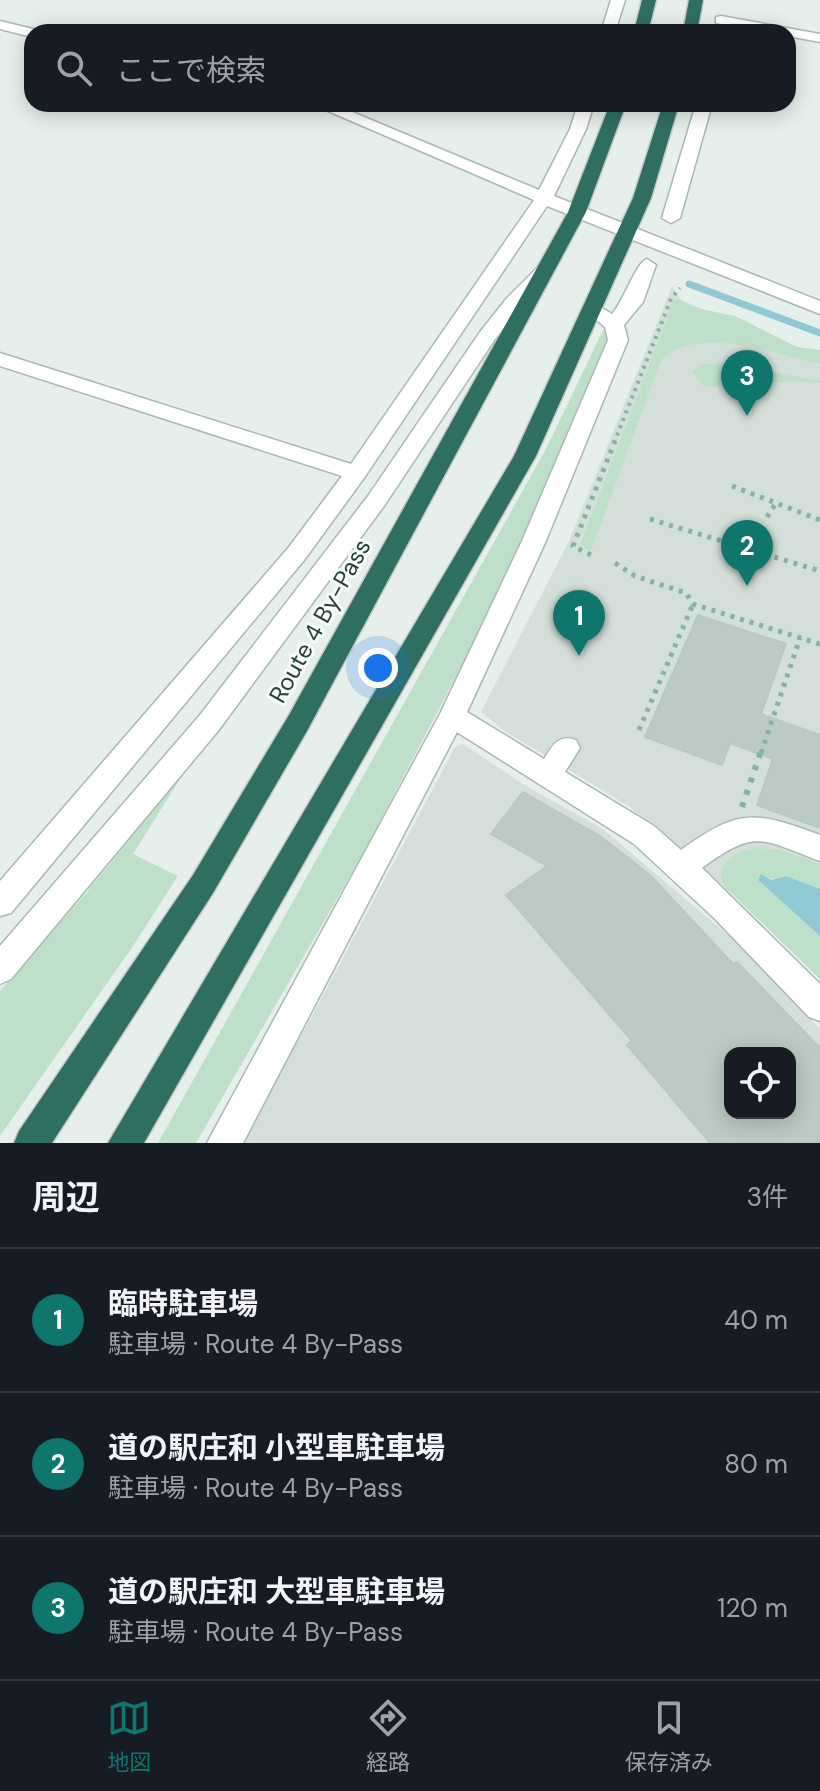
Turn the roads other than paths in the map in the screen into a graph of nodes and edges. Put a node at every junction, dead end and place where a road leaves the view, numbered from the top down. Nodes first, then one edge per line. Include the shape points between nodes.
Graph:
1 (618, 0) edge
2 (649, 0) edge
3 (696, 0) edge
4 (723, 0) edge
5 (610, 24) edge
6 (643, 24) edge
7 (692, 24) edge
8 (719, 24) edge
9 (0, 25) edge
10 (24, 31) edge
11 (796, 34) edge
12 (820, 38) edge
13 (340, 112) edge
14 (583, 112) edge
15 (615, 112) edge
16 (669, 112) edge
17 (702, 112) edge
18 (578, 129) junction
19 (606, 140) junction
20 (544, 198) junction
21 (577, 212) junction
22 (671, 218) dead end
23 (627, 232) junction
24 (647, 265) dead end
25 (544, 272) junction
26 (820, 308) edge
27 (604, 317) junction
28 (0, 359) edge
29 (356, 473) junction
30 (452, 716) junction
31 (566, 748) dead end
32 (549, 774) junction
33 (820, 848) edge
34 (680, 868) junction
35 (0, 903) edge
36 (0, 969) edge
37 (820, 1006) edge
38 (31, 1143) edge
39 (125, 1143) edge
40 (224, 1143) edge

1 - 5 street
2 - 6 highway
3 - 7 highway
4 - 8 street
9 - 10 street
11 - 12 street
13 - 20 street
14 - 18 street
15 - 19 highway, Route 4 By-Pass
16 - 23 highway
17 - 22 street
18 - 19 street
18 - 20 street
19 - 21 highway, Route 4 By-Pass
20 - 21 street
20 - 29 street
21 - 23 street
21 - 25 highway, Route 4 By-Pass
23 - 26 street
23 - 27 highway
24 - 27 street via 633,302
25 - 36 street via 487,336 376,501 209,723
25 - 38 highway, Route 4 By-Pass via 203,884
27 - 30 street via 618,340 533,543
27 - 39 highway
28 - 29 street
29 - 35 street via 297,553
30 - 32 street
30 - 40 street
31 - 32 street
32 - 34 street via 644,835
33 - 34 street via 764,827 741,828
34 - 37 street

